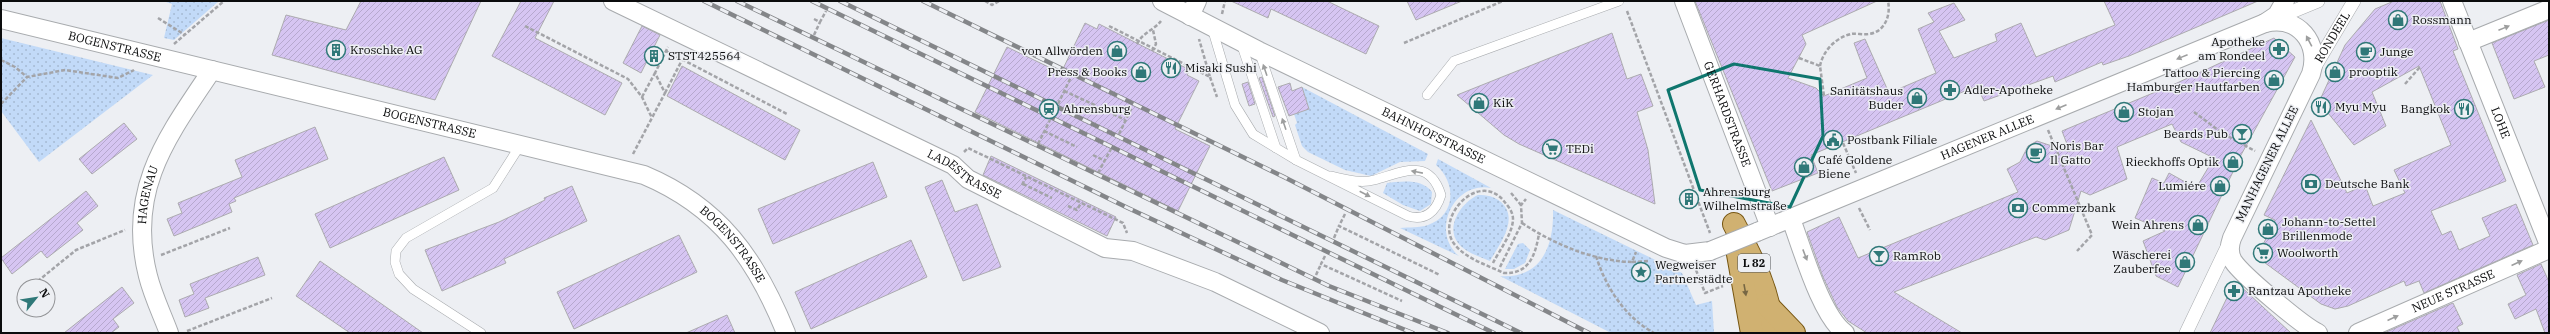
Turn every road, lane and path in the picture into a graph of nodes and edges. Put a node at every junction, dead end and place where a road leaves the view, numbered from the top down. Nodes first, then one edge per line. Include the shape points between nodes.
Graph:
1 (224, 1) edge
2 (613, 1) edge
3 (984, 1) edge
4 (999, 1) edge
5 (1225, 1) edge
6 (1503, 1) edge
7 (1684, 1) edge
8 (1888, 1) edge
9 (2285, 1) edge
10 (2318, 1) edge
11 (2354, 1) edge
12 (2452, 1) edge
13 (1167, 3) edge
14 (1622, 4) edge
15 (2549, 9) edge
16 (826, 11) dead end
17 (1194, 11) edge
18 (158, 18) dead end
19 (1, 19) edge
20 (814, 19) dead end
21 (820, 22) junction
22 (1216, 22) junction
23 (2265, 23) junction
24 (525, 26) dead end
25 (1109, 26) dead end
26 (1153, 30) junction
27 (676, 32) junction
28 (185, 35) junction
29 (814, 35) dead end
30 (1241, 41) junction
31 (1138, 42) junction
32 (2468, 42) junction
33 (1404, 43) dead end
34 (1152, 50) junction
35 (1259, 51) junction
36 (666, 52) junction
37 (158, 57) junction
38 (1799, 58) dead end
39 (1, 60) edge
40 (682, 60) junction
41 (1820, 66) junction
42 (2420, 67) dead end
43 (212, 70) junction
44 (655, 72) junction
45 (2311, 74) junction
46 (28, 77) junction
47 (1071, 77) dead end
48 (2405, 84) dead end
49 (1064, 91) junction
50 (666, 93) junction
51 (1427, 95) dead end
52 (1824, 96) dead end
53 (642, 97) junction
54 (1, 104) edge
55 (1058, 104) dead end
56 (1097, 106) dead end
57 (1132, 107) dead end
58 (2194, 112) dead end
59 (787, 114) dead end
60 (1113, 114) dead end
61 (2042, 115) junction
62 (652, 118) junction
63 (1050, 120) dead end
64 (1125, 120) junction
65 (1044, 131) junction
66 (1119, 134) dead end
67 (1842, 142) dead end
68 (521, 144) junction
69 (1038, 144) dead end
70 (1077, 147) dead end
71 (1276, 148) junction
72 (1111, 149) dead end
73 (1092, 155) dead end
74 (2270, 159) junction
75 (1296, 160) junction
76 (1105, 161) junction
77 (952, 165) junction
78 (625, 169) junction
79 (1098, 173) dead end
80 (1330, 176) junction
81 (1026, 177) junction
82 (1537, 186) junction
83 (1862, 189) junction
84 (1052, 198) dead end
85 (1080, 203) junction
86 (1068, 206) dead end
87 (1346, 214) dead end
88 (1791, 218) junction
89 (142, 223) junction
90 (1522, 223) junction
91 (1339, 226) junction
92 (230, 228) dead end
93 (1763, 230) junction
94 (1539, 234) junction
95 (1642, 237) junction
96 (1334, 238) dead end
97 (2232, 238) junction
98 (1711, 245) junction
99 (2549, 245) edge
100 (2549, 249) edge
101 (1133, 251) junction
102 (2077, 251) dead end
103 (1325, 256) dead end
104 (1596, 256) junction
105 (145, 259) junction
106 (1493, 263) dead end
107 (1321, 264) junction
108 (1500, 267) dead end
109 (1316, 275) dead end
110 (1440, 275) dead end
111 (42, 278) edge
112 (1699, 278) dead end
113 (1724, 280) dead end
114 (1726, 286) junction
115 (1727, 292) dead end
116 (272, 298) dead end
117 (1402, 301) dead end
118 (1767, 305) junction
119 (169, 333) edge
120 (182, 333) edge
121 (481, 333) edge
122 (786, 333) edge
123 (1320, 333) edge
124 (1654, 333) edge
125 (1752, 333) edge
126 (1772, 333) edge
127 (1794, 333) edge
128 (1845, 333) edge
129 (2186, 333) edge
130 (2317, 333) edge
131 (2358, 333) edge

1 - 28 path
2 - 27 street, LADESTRASSE
3 - 4 path via 992,5
5 - 22 path
6 - 33 path
7 - 93 street, GERHARDSTRASSE
8 - 41 path via 1890,10 1886,24 1871,34 1851,34 1838,40 1830,46
9 - 23 street via 2277,15
10 - 23 street
11 - 45 street, RONDEEL
12 - 32 street, LOHE
13 - 17 street, BAHNHOFSTRASSE
13 - 26 path
14 - 51 lane via 1454,61
14 - 98 path
32 -> 15 street
16 - 21 path
17 - 22 street, BAHNHOFSTRASSE
17 - 34 path via 1210,77
18 - 28 path
19 - 37 street, BOGENSTRASSE
20 - 21 path
21 - 29 path
22 - 30 street, BAHNHOFSTRASSE
22 - 71 lane via 1235,105 1253,134
45 -> 23 street, MANHAGENER ALLEE via 2314,54 2311,43 2304,33 2295,25 2284,22
23 -> 61 street, HAGENER ALLEE
24 - 53 path via 628,79
25 - 31 path
26 - 31 path via 1141,36
26 - 34 path via 1156,44
27 - 36 path
27 - 77 street, LADESTRASSE
28 - 37 path
30 - 35 street, BAHNHOFSTRASSE
30 - 71 lane
31 - 34 path
32 - 99 street, LOHE
75 -> 35 lane
35 - 82 street, BAHNHOFSTRASSE
36 - 40 path
36 - 44 path
37 - 43 street, BOGENSTRASSE
37 - 46 path via 118,78 65,70
38 - 41 path
39 - 46 path via 16,67
40 - 50 path
40 - 59 path
41 - 52 path
42 - 48 path
43 - 68 street, BOGENSTRASSE
43 - 89 street, HAGENAU via 162,146 149,180
44 - 50 path
44 - 53 path
45 - 74 street, MANHAGENER ALLEE
46 - 54 path
47 - 49 path
49 - 55 path
49 - 56 path
50 - 62 path
53 - 62 path
57 - 64 path
58 - 74 path via 2222,133
60 - 64 path
61 - 83 street, HAGENER ALLEE
61 - 102 path via 2092,235
62 - 78 path
63 - 65 path
64 - 66 path
65 - 69 path
65 - 70 path
67 - 83 path
68 - 78 street, BOGENSTRASSE
68 - 121 lane via 493,188 406,238 396,251 395,262 399,274 413,289
71 - 75 lane
72 - 76 path
73 - 76 path
74 - 97 street, MANHAGENER ALLEE
75 - 80 lane
76 - 79 path
77 - 81 path via 968,148
77 - 101 street, LADESTRASSE via 968,179 1105,248
78 - 122 street, BOGENSTRASSE via 683,194 728,231 762,278
80 -> 80 lane via 1416,219 1426,217 1433,211 1441,195 1431,177 1417,171 1399,171 1361,182
81 - 84 path via 1023,184
81 - 85 path
82 - 90 path via 1521,205
82 - 95 street, BAHNHOFSTRASSE
83 - 88 street, HAGENER ALLEE
85 - 86 path via 1077,210
85 - 101 path via 1123,223
87 - 91 path
88 - 93 street, HAGENER ALLEE
88 -> 128 street via 1828,312 1837,328
89 - 105 street, HAGENAU
89 - 111 path via 76,250
90 - 94 path
90 - 108 path
91 - 96 path
91 - 110 path
92 - 105 path
93 - 98 street, HAGENER ALLEE, bridge
94 - 104 path via 1582,253
94 - 106 path via 1533,259 1520,270 1511,273 1504,273 1463,252 1450,238 1449,226 1461,201 1475,191 1494,193 1506,203 1512,214 1511,228
95 - 98 street, BAHNHOFSTRASSE via 1679,253 1692,254
95 - 104 path via 1632,262 1618,262
97 - 129 street, MANHAGENER ALLEE
97 - 130 street via 2230,252 2235,264 2303,325
131 -> 100 street, NEUE STRASSE
101 - 123 street, LADESTRASSE via 1215,282
103 - 107 path
104 - 124 path via 1617,300 1628,314
105 - 119 street, HAGENAU via 151,288
107 - 109 path
107 - 117 path
112 - 114 path via 1705,294
113 - 114 path
114 - 115 path
116 - 120 path
118 -> 125 main road, L 82 via 1753,260 1734,224
118 - 126 main road, L 82
118 - 127 main road, L 82

